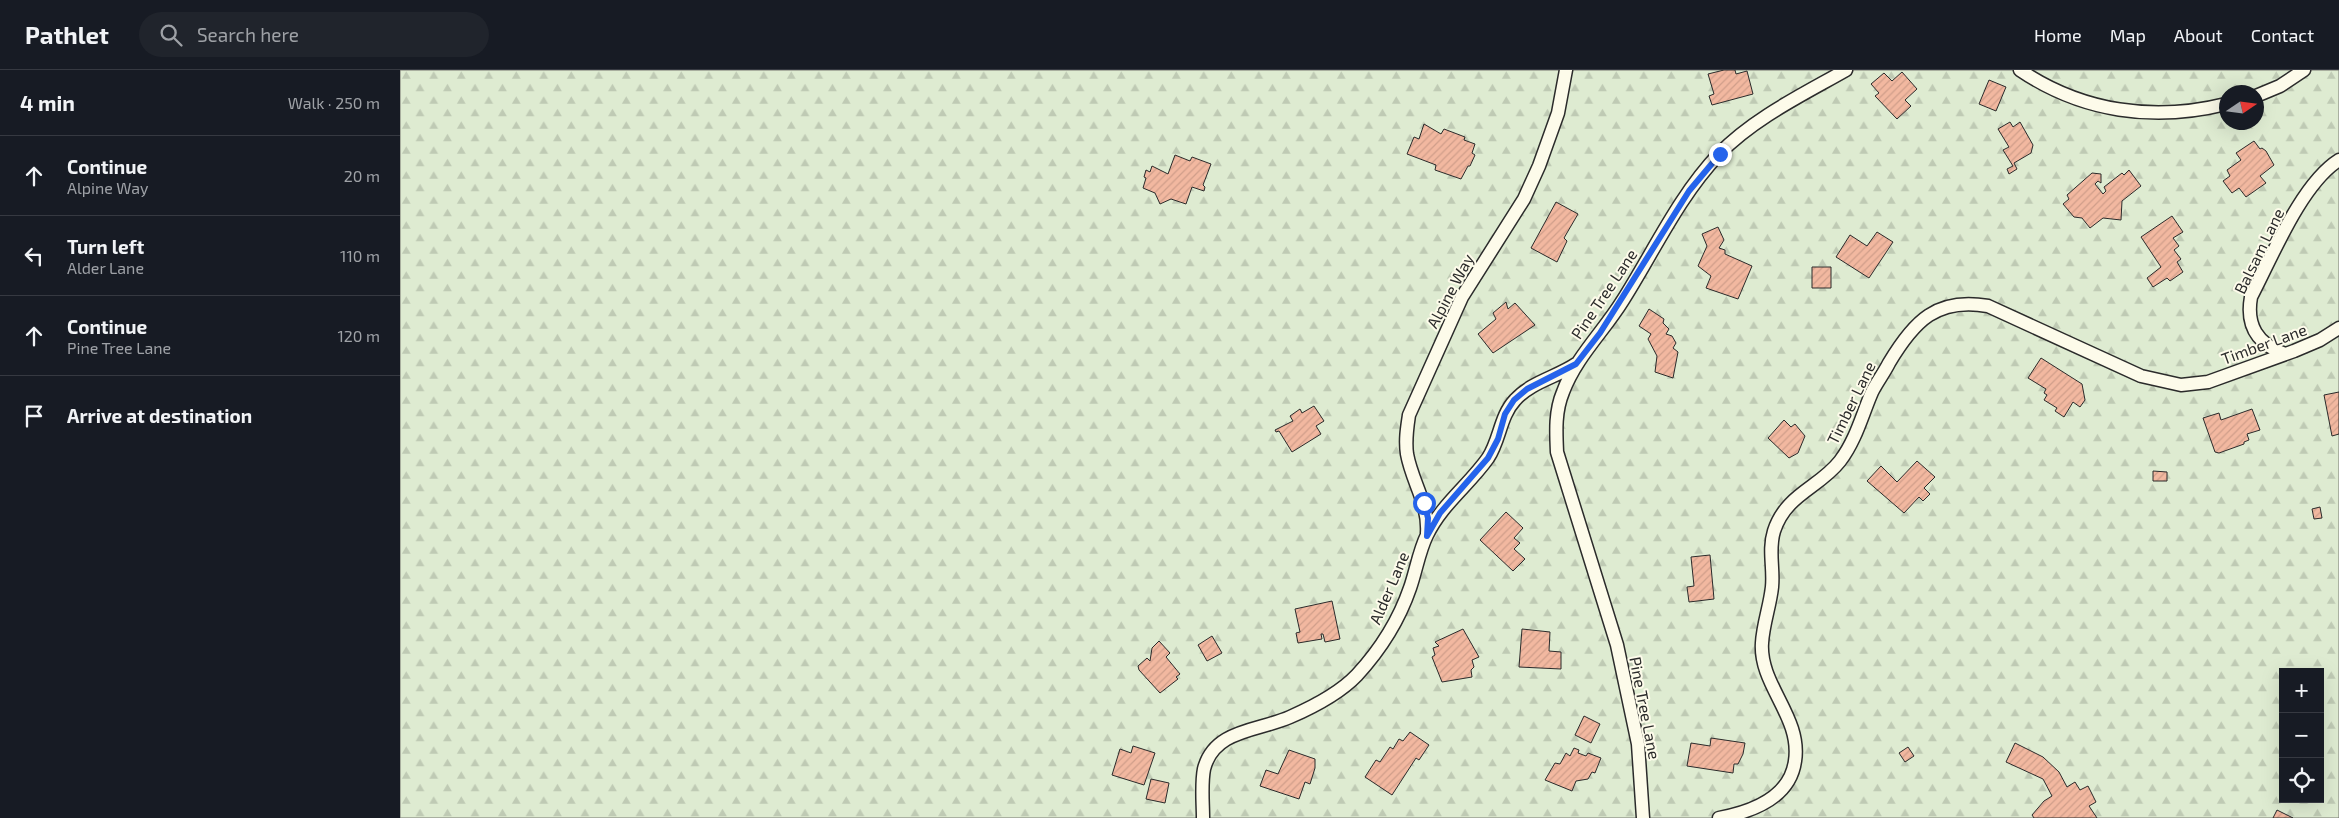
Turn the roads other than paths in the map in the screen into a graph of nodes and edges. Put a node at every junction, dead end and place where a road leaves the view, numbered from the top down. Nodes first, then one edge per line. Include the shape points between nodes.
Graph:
1 (1566, 70) edge
2 (1846, 70) edge
3 (2020, 70) edge
4 (2304, 70) edge
5 (2264, 93) edge
6 (2219, 105) edge
7 (2339, 160) edge
8 (2339, 328) edge
9 (2285, 354) junction
10 (1576, 364) junction
11 (1427, 536) junction
12 (1202, 818) edge
13 (1643, 818) edge
14 (1719, 818) edge

1 - 11 street, Alpine Way via 1558,113 1540,166 1524,199 1462,297 1409,415 1407,455 1428,518
2 - 10 street, Pine Tree Lane via 1746,130 1720,154 1689,191 1622,301
3 - 6 street via 2048,88 2098,107 2167,113
4 - 5 street
7 - 9 street, Balsam Lane via 2316,181 2252,297 2249,310 2253,329 2260,341
8 - 9 street, Timber Lane via 2320,340
9 - 14 street, Timber Lane via 2208,382 2181,385 2141,376 1988,306 1952,304 1935,310 1920,321 1899,347 1873,391 1852,443 1840,462 1818,482 1798,494 1782,514 1774,531 1772,585 1761,655 1790,722 1795,738 1795,761 1790,777 1780,791 1763,805
10 - 11 street, Alder Lane via 1527,389 1514,400 1488,458 1440,513
10 - 13 street, Pine Tree Lane via 1563,392 1556,422 1557,452 1617,645 1638,744
11 - 12 street, Alder Lane via 1409,590 1391,630 1355,676 1327,699 1289,718 1232,736 1219,744 1204,770

